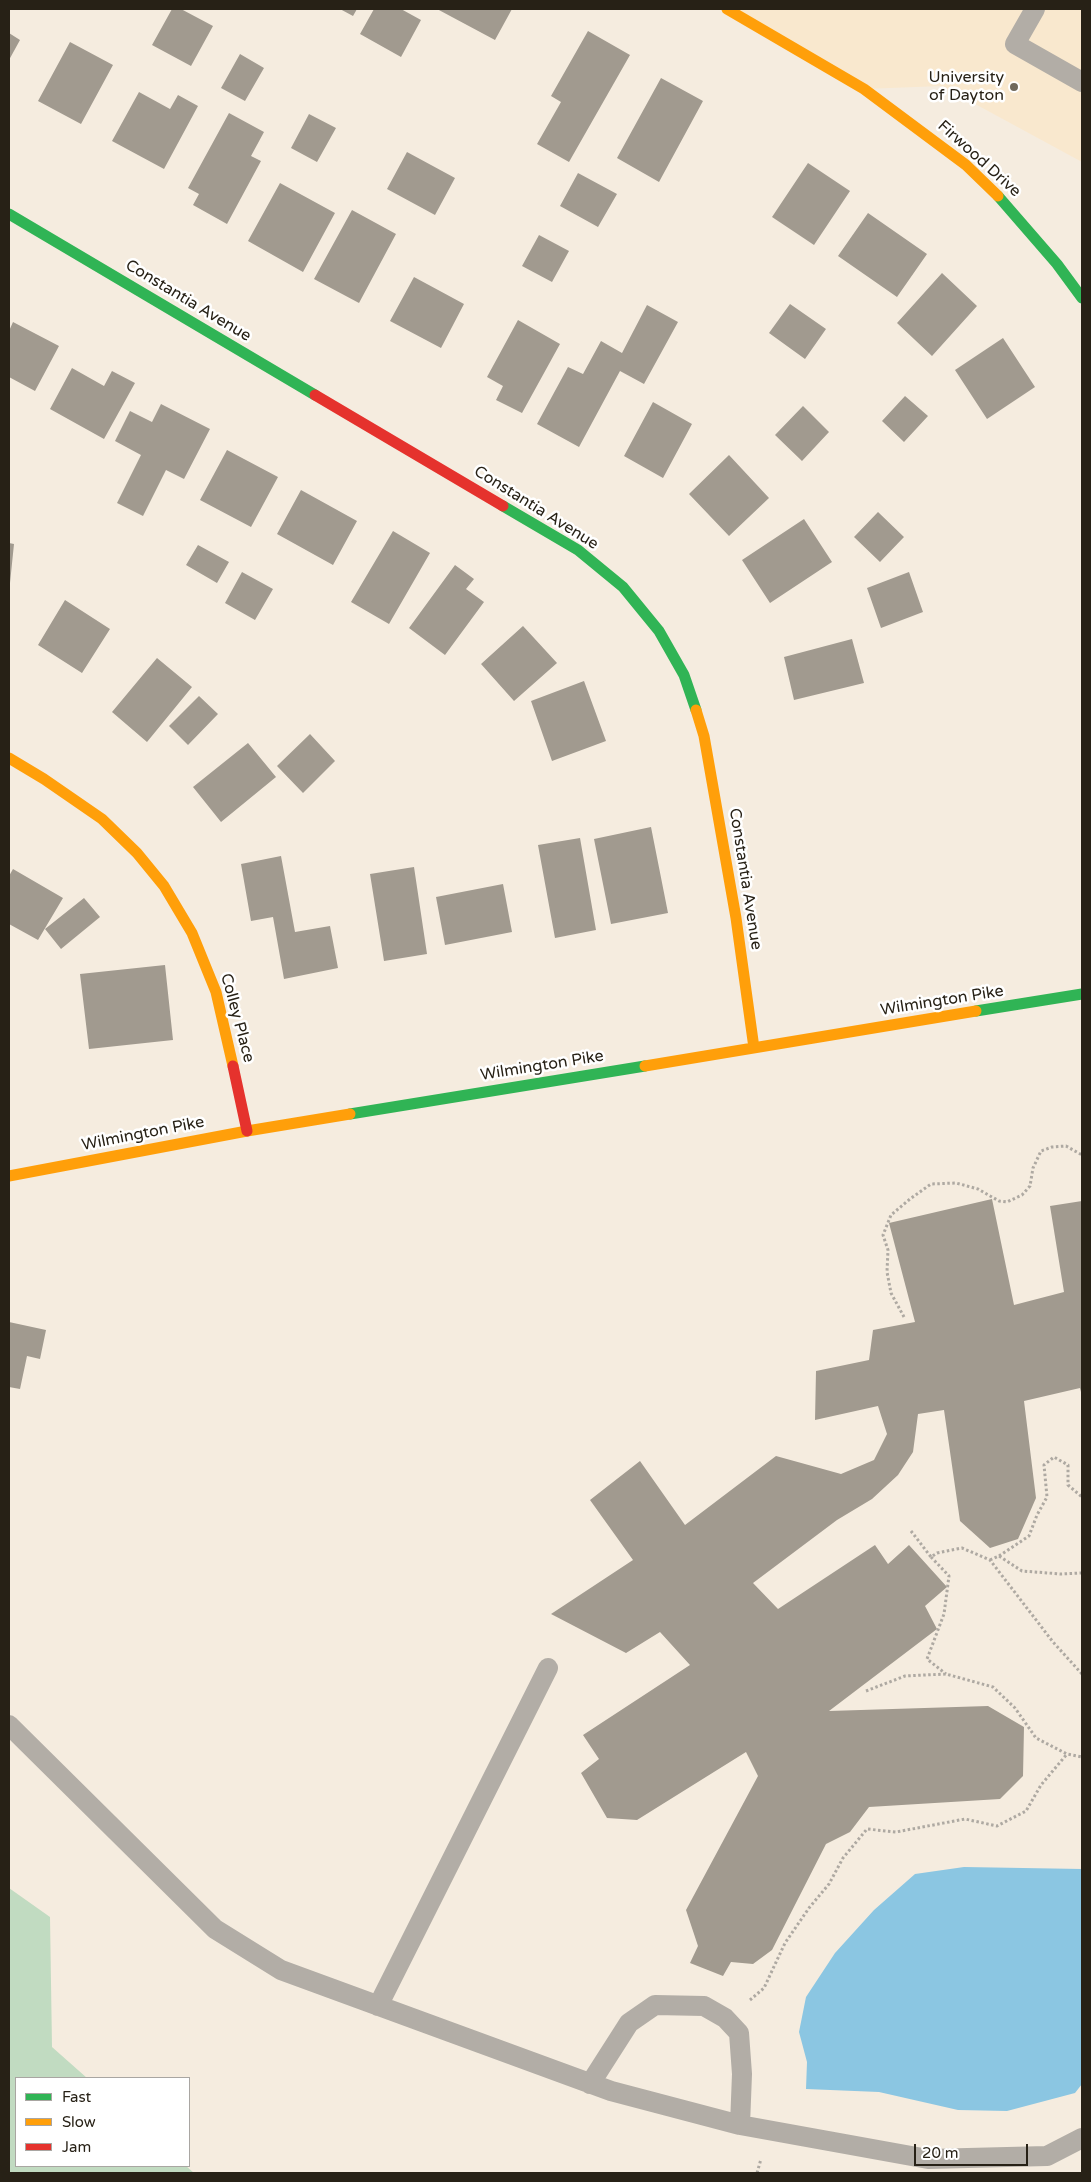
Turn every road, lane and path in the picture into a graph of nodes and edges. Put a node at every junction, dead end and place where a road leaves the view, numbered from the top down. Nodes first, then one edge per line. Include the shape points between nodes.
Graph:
1 (727, 9) edge
2 (1035, 9) edge
3 (1082, 82) edge
4 (9, 214) edge
5 (1082, 298) edge
6 (9, 758) edge
7 (1082, 994) edge
8 (754, 1048) junction
9 (247, 1131) junction
10 (1082, 1155) edge
11 (9, 1176) edge
12 (904, 1317) dead end
13 (1082, 1497) edge
14 (911, 1531) dead end
15 (999, 1556) junction
16 (932, 1557) junction
17 (990, 1560) junction
18 (1082, 1573) edge
19 (548, 1668) dead end
20 (946, 1674) junction
21 (1082, 1674) edge
22 (866, 1690) dead end
23 (9, 1725) edge
24 (1067, 1754) junction
25 (1082, 1757) edge
26 (745, 2004) dead end
27 (378, 2006) junction
28 (590, 2084) junction
29 (740, 2124) junction
30 (1082, 2138) edge

1 - 5 street, Firwood Drive via 864,89 966,165 1009,207
2 - 3 lane via 1015,44
4 - 8 street, Constantia Avenue via 578,550 623,587 659,631 684,675 704,736 736,918
6 - 9 street, Colley Place via 102,819 137,853 164,886 192,933 216,992
7 - 8 street, Wilmington Pike
8 - 9 street, Wilmington Pike
9 - 11 street, Wilmington Pike
10 - 12 path via 1066,1146 1041,1151 1033,1168 1030,1186 1022,1195 1007,1202 956,1183 931,1184 891,1215 883,1235 888,1250 887,1272 891,1293
13 - 15 path via 1068,1485 1068,1465 1054,1457 1044,1465 1047,1497 1029,1536
14 - 16 path
15 - 17 path
15 - 18 path via 1022,1571
16 - 17 path via 962,1548
16 - 20 path via 949,1576 944,1614 926,1659
17 - 21 path via 1052,1642
19 - 27 lane
20 - 22 path via 905,1676
20 - 24 path via 993,1687 1015,1708 1036,1738
23 - 27 lane via 215,1929 281,1970
24 - 25 path
24 - 26 path via 1041,1785 1026,1811 997,1826 964,1819 896,1832 867,1829 843,1858 829,1884 785,1943 764,1988
27 - 28 lane
28 - 29 lane
28 - 29 lane via 629,2023 642,2014 655,2006 704,2006 725,2018 739,2033 742,2074
29 - 30 lane via 928,2159 1047,2156

